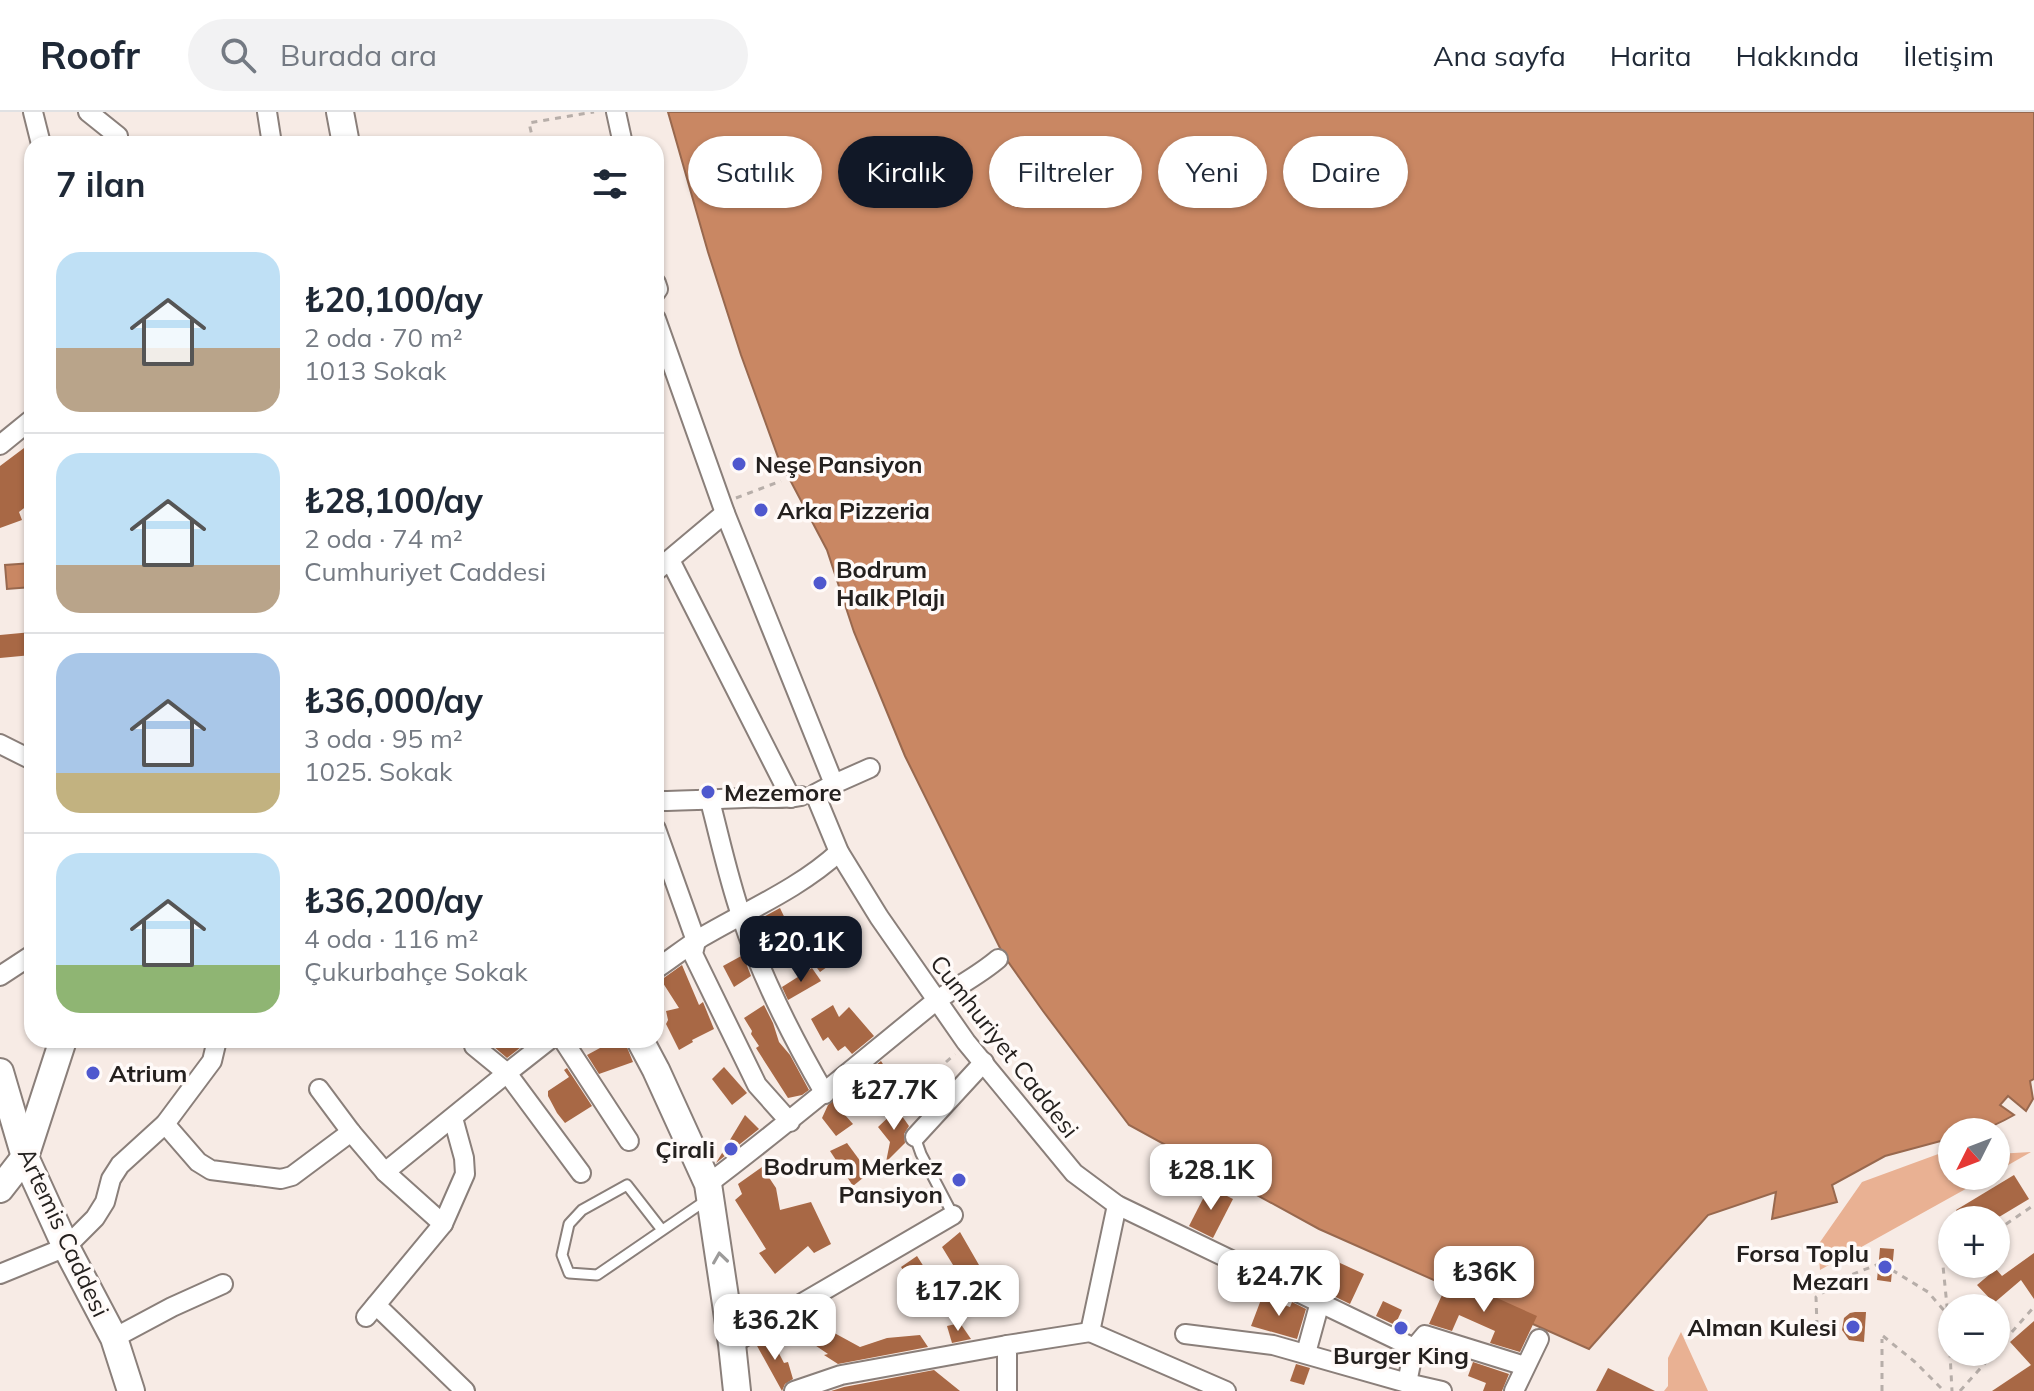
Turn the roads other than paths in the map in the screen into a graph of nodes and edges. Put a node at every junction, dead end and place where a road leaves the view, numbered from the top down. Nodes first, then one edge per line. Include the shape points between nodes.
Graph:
1 (33, 112) edge
2 (88, 112) edge
3 (267, 112) edge
4 (340, 112) edge
5 (616, 112) edge
6 (39, 136) edge
7 (118, 136) dead end
8 (271, 136) edge
9 (344, 136) edge
10 (621, 136) edge
11 (664, 342) edge
12 (24, 426) edge
13 (0, 445) edge
14 (723, 508) junction
15 (664, 565) edge
16 (664, 568) edge
17 (0, 744) edge
18 (24, 756) edge
19 (870, 768) dead end
20 (834, 784) junction
21 (815, 794) junction
22 (791, 798) junction
23 (664, 801) edge
24 (710, 801) junction
25 (664, 851) edge
26 (839, 852) junction
27 (741, 917) junction
28 (696, 941) junction
29 (998, 959) dead end
30 (24, 960) edge
31 (664, 963) edge
32 (0, 976) edge
33 (936, 1002) junction
34 (60, 1048) edge
35 (215, 1048) edge
36 (476, 1048) edge
37 (539, 1048) edge
38 (568, 1048) edge
39 (644, 1048) edge
40 (984, 1062) junction
41 (0, 1072) edge
42 (507, 1073) junction
43 (319, 1089) dead end
44 (825, 1094) junction
45 (453, 1118) junction
46 (790, 1122) junction
47 (165, 1124) junction
48 (351, 1132) junction
49 (915, 1137) joint
50 (629, 1141) dead end
51 (25, 1157) junction
52 (385, 1172) junction
53 (581, 1173) dead end
54 (0, 1189) edge
55 (710, 1191) junction
56 (1117, 1205) junction
57 (953, 1215) joint
58 (443, 1224) junction
59 (662, 1230) junction
60 (66, 1247) junction
61 (0, 1274) edge
62 (223, 1284) dead end
63 (1320, 1302) junction
64 (1090, 1332) junction
65 (1185, 1334) dead end
66 (114, 1338) junction
67 (1539, 1339) dead end
68 (732, 1344) junction
69 (1007, 1345) junction
70 (1414, 1348) junction
71 (1306, 1353) junction
72 (1525, 1366) junction
73 (1407, 1383) junction
74 (131, 1391) edge
75 (465, 1391) edge
76 (737, 1391) edge
77 (794, 1391) edge
78 (1007, 1391) edge
79 (1226, 1391) edge
80 (1442, 1391) edge
81 (1514, 1391) edge

1 - 6 street
2 - 7 street
3 - 8 street
4 - 9 street
5 - 10 street
11 - 14 street
12 - 13 street
14 - 15 street
14 - 20 street
16 - 22 street
17 - 18 street
19 - 20 street
20 - 21 street
21 - 22 street
21 - 26 street, Cumhuriyet Caddesi
22 - 24 street
23 - 24 street
24 - 27 street
25 - 28 street
26 - 27 street
26 - 33 street, Cumhuriyet Caddesi
27 - 28 street
27 - 44 street via 797,1046
28 - 31 street
28 - 46 street via 693,954 757,1085
29 - 33 street
30 - 32 street
33 - 40 street, Cumhuriyet Caddesi
33 - 44 street
34 - 51 street
35 - 47 street via 212,1061
36 - 42 street
37 - 42 street
38 - 50 street
39 - 55 street
40 - 49 street
40 - 56 street, Cumhuriyet Caddesi via 1074,1173
41 - 51 street, Artemis Caddesi
42 - 45 street
42 - 53 street
43 - 48 street
44 - 46 street
45 - 52 street
45 - 58 street via 465,1174
46 - 55 street
47 - 48 street via 211,1170 281,1179
47 - 60 street via 120,1165 95,1218
48 - 52 street
49 - 57 lane
51 - 54 street
51 - 60 street, Artemis Caddesi
52 - 58 street
55 - 59 lane
68 -> 55 street
56 - 63 street, Cumhuriyet Caddesi
56 - 64 street
57 - 68 street
58 - 75 street via 371,1311
59 - 59 lane via 597,1275 569,1273 562,1255 569,1224 582,1210 627,1185
60 - 61 street
60 - 66 street, Artemis Caddesi
62 - 66 street
63 - 70 street, Cumhuriyet Caddesi
63 - 71 street
64 - 69 street
64 - 79 street
65 - 71 street
66 - 74 street, Artemis Caddesi
67 - 72 street
68 - 76 street
69 - 77 street via 841,1375
69 - 78 street
70 - 72 street via 1425,1335
70 - 73 street
71 - 73 street
72 - 81 street
73 - 80 street

